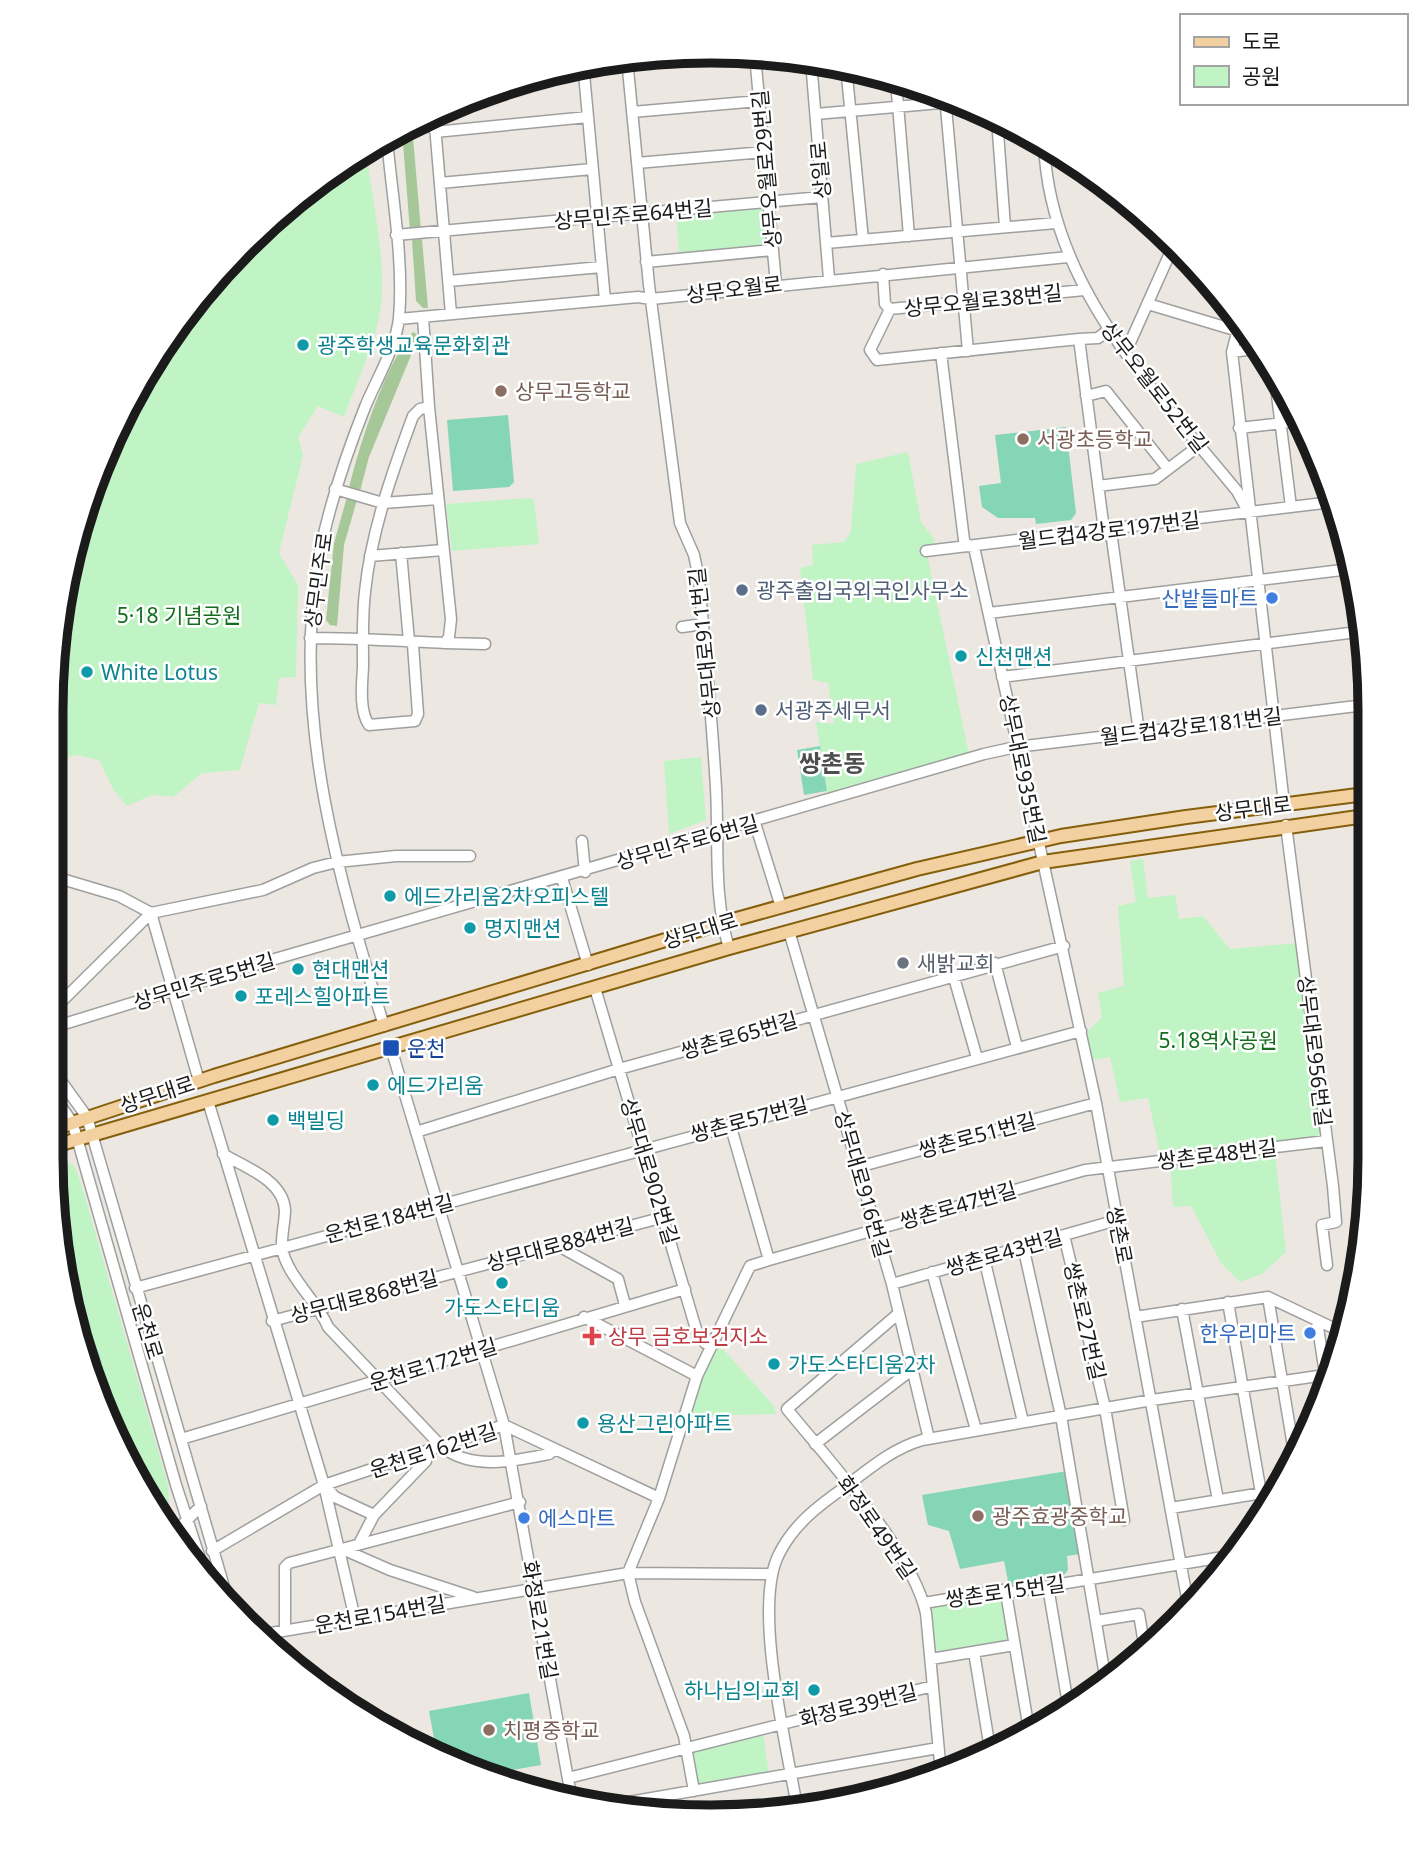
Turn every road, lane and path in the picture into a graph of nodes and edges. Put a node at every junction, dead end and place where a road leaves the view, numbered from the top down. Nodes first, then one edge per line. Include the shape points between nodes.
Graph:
1 (756, 64) edge
2 (628, 69) edge
3 (812, 71) edge
4 (582, 76) edge
5 (847, 78) edge
6 (897, 90) edge
7 (759, 101) junction
8 (931, 102) edge
9 (898, 107) junction
10 (947, 108) edge
11 (851, 111) junction
12 (632, 112) junction
13 (816, 114) junction
14 (588, 117) junction
15 (435, 125) edge
16 (998, 130) edge
17 (435, 132) junction
18 (388, 149) edge
19 (764, 152) junction
20 (1046, 157) edge
21 (637, 163) junction
22 (592, 169) junction
23 (440, 183) junction
24 (822, 197) junction
25 (768, 202) junction
26 (641, 214) junction
27 (597, 218) junction
28 (1056, 223) junction
29 (1005, 227) junction
30 (958, 231) junction
31 (444, 232) junction
32 (396, 236) junction
33 (909, 236) junction
34 (863, 240) junction
35 (826, 243) junction
36 (773, 250) junction
37 (1068, 257) junction
38 (1172, 257) edge
39 (646, 262) junction
40 (601, 267) junction
41 (961, 267) junction
42 (883, 274) junction
43 (829, 279) junction
44 (449, 281) junction
45 (776, 284) junction
46 (1084, 290) junction
47 (651, 299) junction
48 (605, 300) junction
49 (964, 302) junction
50 (1148, 304) junction
51 (890, 309) junction
52 (451, 314) junction
53 (423, 317) junction
54 (399, 319) junction
55 (1230, 324) edge
56 (1107, 331) junction
57 (1237, 334) edge
58 (1079, 340) junction
59 (1248, 350) edge
60 (968, 351) junction
61 (1124, 351) junction
62 (1232, 352) junction
63 (940, 353) junction
64 (1086, 396) junction
65 (1278, 400) edge
66 (429, 407) junction
67 (1290, 422) edge
68 (1281, 423) junction
69 (1239, 428) junction
70 (1199, 445) junction
71 (1168, 469) junction
72 (1098, 486) junction
73 (335, 489) junction
74 (438, 499) junction
75 (383, 503) junction
76 (1324, 503) edge
77 (1291, 507) junction
78 (1249, 513) junction
79 (1104, 530) junction
80 (974, 547) junction
81 (443, 550) junction
82 (926, 551) dead end
83 (401, 553) junction
84 (370, 556) junction
85 (1343, 570) edge
86 (1257, 580) junction
87 (1120, 596) junction
88 (989, 613) junction
89 (703, 624) junction
90 (682, 627) dead end
91 (1353, 633) edge
92 (310, 638) junction
93 (363, 638) junction
94 (409, 641) junction
95 (445, 643) junction
96 (485, 644) dead end
97 (1264, 644) junction
98 (1129, 661) junction
99 (1002, 677) junction
100 (1358, 706) edge
101 (1273, 716) junction
102 (1139, 732) junction
103 (1016, 747) junction
104 (1358, 795) edge
105 (1284, 804) junction
106 (1358, 817) edge
107 (755, 822) junction
108 (1286, 825) junction
109 (716, 833) junction
110 (582, 841) dead end
111 (1039, 841) junction
112 (470, 856) dead end
113 (337, 862) junction
114 (1043, 862) junction
115 (585, 872) junction
116 (562, 878) junction
117 (63, 879) edge
118 (781, 906) junction
119 (151, 913) junction
120 (722, 923) junction
121 (789, 931) junction
122 (357, 936) junction
123 (1064, 946) junction
124 (729, 948) junction
125 (995, 963) junction
126 (587, 965) junction
127 (953, 975) junction
128 (594, 988) junction
129 (173, 990) junction
130 (63, 1000) edge
131 (813, 1014) junction
132 (63, 1024) edge
133 (384, 1026) junction
134 (1081, 1031) junction
135 (1017, 1047) junction
136 (391, 1048) junction
137 (977, 1058) junction
138 (620, 1069) junction
139 (199, 1081) junction
140 (63, 1084) edge
141 (836, 1095) junction
142 (208, 1101) junction
143 (1096, 1102) junction
144 (63, 1109) edge
145 (87, 1117) junction
146 (72, 1122) junction
147 (730, 1124) junction
148 (63, 1125) edge
149 (415, 1132) junction
150 (92, 1133) junction
151 (77, 1138) junction
152 (1326, 1141) junction
153 (63, 1143) edge
154 (643, 1148) junction
155 (223, 1154) junction
156 (858, 1167) junction
157 (1107, 1167) junction
158 (437, 1205) junction
159 (664, 1217) junction
160 (1117, 1220) junction
161 (875, 1228) junction
162 (1064, 1235) junction
163 (562, 1244) junction
164 (1023, 1246) junction
165 (282, 1248) junction
166 (253, 1256) junction
167 (984, 1258) junction
168 (769, 1260) junction
169 (1328, 1265) dead end
170 (457, 1271) junction
171 (932, 1272) junction
172 (892, 1284) junction
173 (135, 1289) junction
174 (685, 1289) junction
175 (1268, 1297) junction
176 (1228, 1302) junction
177 (625, 1305) junction
178 (321, 1309) junction
179 (1182, 1309) junction
180 (899, 1313) junction
181 (584, 1317) junction
182 (1135, 1317) junction
183 (272, 1321) junction
184 (1317, 1321) junction
185 (1335, 1329) edge
186 (714, 1344) junction
187 (480, 1350) junction
188 (1324, 1367) edge
189 (914, 1368) junction
190 (697, 1376) junction
191 (1320, 1376) edge
192 (377, 1381) junction
193 (1282, 1381) junction
194 (1242, 1387) junction
195 (1200, 1394) junction
196 (1152, 1400) junction
197 (297, 1404) junction
198 (1105, 1408) junction
199 (1061, 1416) junction
200 (1023, 1422) junction
201 (504, 1425) junction
202 (976, 1430) junction
203 (181, 1439) junction
204 (929, 1439) junction
205 (1292, 1441) edge
206 (815, 1444) junction
207 (441, 1446) junction
208 (554, 1450) junction
209 (427, 1451) junction
210 (513, 1462) junction
211 (324, 1485) junction
212 (847, 1485) junction
213 (1261, 1493) joint
214 (659, 1498) junction
215 (1218, 1500) junction
216 (520, 1502) junction
217 (201, 1506) junction
218 (1171, 1508) junction
219 (374, 1515) junction
220 (188, 1519) junction
221 (1124, 1520) dead end
222 (180, 1528) edge
223 (360, 1542) junction
224 (339, 1548) junction
225 (212, 1551) junction
226 (199, 1554) edge
227 (1219, 1558) edge
228 (1181, 1564) junction
229 (628, 1573) junction
230 (772, 1574) junction
231 (1087, 1580) junction
232 (222, 1581) edge
233 (535, 1587) junction
234 (1048, 1587) junction
235 (1006, 1593) junction
236 (1187, 1595) edge
237 (475, 1598) junction
238 (923, 1603) junction
239 (355, 1619) junction
240 (1096, 1621) junction
241 (285, 1630) junction
242 (272, 1633) edge
243 (1143, 1638) edge
244 (1014, 1645) junction
245 (974, 1651) junction
246 (931, 1659) junction
247 (1104, 1672) edge
248 (933, 1686) junction
249 (1067, 1698) edge
250 (1028, 1722) edge
251 (784, 1724) junction
252 (989, 1742) edge
253 (687, 1748) junction
254 (938, 1748) junction
255 (940, 1763) edge
256 (792, 1774) junction
257 (568, 1778) junction
258 (570, 1790) edge
259 (694, 1791) junction
260 (796, 1799) edge
261 (638, 1800) edge

1 - 7 street, 상무오월로29번길
2 - 12 street, 상무대로911번길
3 - 13 street, 상일로
4 - 14 street
5 - 11 street
6 - 9 street
7 - 12 street
7 - 19 street, 상무오월로29번길
8 - 9 street
9 - 11 street
9 - 33 street
10 - 30 street
11 - 13 street
11 - 34 street
12 - 21 street, 상무대로911번길
13 - 24 street, 상일로
14 - 17 street
14 - 22 street
15 - 17 street
16 - 29 street
17 - 23 street
18 - 32 street, 상무민주로
19 - 21 street
19 - 25 street, 상무오월로29번길
20 - 28 street, 상무오월로52번길
21 - 26 street, 상무대로911번길
22 - 23 street
22 - 27 street
23 - 31 street
24 - 25 street, 상무민주로64번길
24 - 35 street, 상일로
25 - 26 street, 상무민주로64번길
25 - 36 street, 상무오월로29번길
26 - 27 street, 상무민주로64번길
26 - 39 street, 상무대로911번길
27 - 31 street, 상무민주로64번길
27 - 40 street
28 - 29 street
28 - 37 street, 상무오월로52번길
29 - 30 street
30 - 33 street
30 - 41 street
31 - 32 street, 상무민주로64번길
31 - 44 street
32 - 54 street, 상무민주로
33 - 34 street
34 - 35 street
35 - 43 street, 상일로
36 - 39 street
36 - 45 street, 상무오월로29번길
37 - 41 street, 상무오월로
37 - 46 street, 상무오월로52번길
38 - 50 street
39 - 47 street, 상무대로911번길
40 - 44 street
40 - 48 street
41 - 42 street, 상무오월로
41 - 49 street
42 - 43 street, 상무오월로
42 - 51 street
43 - 45 street, 상무오월로
44 - 52 street
45 - 47 street, 상무오월로
46 - 49 street, 상무오월로38번길
46 - 56 street, 상무오월로52번길
47 - 48 street, 상무오월로
47 - 89 street, 상무대로911번길 via 680,523 698,567
48 - 52 street, 상무오월로
49 - 51 street, 상무오월로38번길
49 - 60 street
50 - 55 street
50 - 61 street
51 - 63 street, 상무오월로38번길 via 870,350 877,360
52 - 53 street, 상무오월로
53 - 54 street, 상무오월로
53 - 66 street
54 - 73 street, 상무민주로
56 - 58 street, 상무오월로38번길 via 1098,338
56 - 61 street, 상무오월로52번길
57 - 62 street
58 - 60 street, 상무오월로38번길
58 - 64 street
59 - 62 street
60 - 63 street, 상무오월로38번길
61 - 70 street, 상무오월로52번길
62 - 69 street
63 - 80 street, 상무대로935번길 via 964,540
64 - 71 street via 1106,391
64 - 72 street
65 - 68 street
66 - 74 street
66 - 75 street via 413,416
67 - 68 street
68 - 69 street
68 - 77 street
69 - 78 street
70 - 71 street
70 - 78 street, 상무오월로52번길
71 - 72 street via 1155,480
72 - 79 street
73 - 75 street
73 - 92 street, 상무민주로 via 317,572
74 - 75 street
74 - 81 street
75 - 84 street
76 - 77 street, 월드컵4강로197번길
77 - 78 street, 월드컵4강로197번길
78 - 79 street, 월드컵4강로197번길
78 - 86 street
79 - 80 street, 월드컵4강로197번길
79 - 87 street via 1112,539
80 - 82 street, 월드컵4강로197번길
80 - 88 street, 상무대로935번길
81 - 83 street
81 - 95 street via 451,619
83 - 84 street
83 - 94 street
84 - 93 street
85 - 86 street
86 - 87 street
86 - 97 street
87 - 88 street
87 - 98 street
88 - 99 street, 상무대로935번길
89 - 90 street
89 - 109 street, 상무대로911번길
91 - 97 street, 상무대로935번길
92 - 93 street
92 - 113 street, 상무민주로 via 320,781
93 - 94 street
93 - 94 street via 362,686 369,725 415,721 418,715
94 - 95 street
95 - 96 street
97 - 98 street, 상무대로935번길
97 - 101 street
98 - 99 street, 상무대로935번길
98 - 102 street
99 - 103 street, 상무대로935번길
100 - 101 street, 월드컵4강로181번길
101 - 102 street, 월드컵4강로181번길
101 - 105 street
102 - 103 street, 월드컵4강로181번길
103 - 107 street, 상무민주로6번길
103 - 111 street, 상무대로935번길
104 - 105 main road, 상무대로
105 - 111 main road, 상무대로
106 - 108 main road, 상무대로
107 - 109 street, 상무민주로6번길
107 - 118 street
108 - 114 main road, 상무대로
108 - 152 street, 상무대로956번길
109 - 115 street, 상무민주로6번길
109 - 120 street, 상무대로911번길
110 - 115 street
111 - 114 street, 상무대로935번길
111 - 118 main road, 상무대로
112 - 113 street
113 - 119 street via 263,890
113 - 122 street, 상무민주로
114 - 121 main road, 상무대로
114 - 123 street, 쌍촌로
115 - 116 street, 상무민주로6번길
116 - 122 street, 상무민주로6번길
116 - 126 street
117 - 119 street via 119,897
118 - 120 main road, 상무대로
119 - 129 street
119 - 130 street
120 - 124 street, 상무대로911번길
120 - 126 main road, 상무대로
121 - 124 main road, 상무대로
121 - 131 street, 상무대로916번길
122 - 129 street, 상무민주로5번길
122 - 133 street, 상무민주로
123 - 125 street, 쌍촌로65번길
123 - 134 street, 쌍촌로
124 - 128 main road, 상무대로
125 - 127 street, 쌍촌로65번길
125 - 135 street
126 - 133 main road, 상무대로
127 - 131 street, 쌍촌로65번길
127 - 137 street
128 - 136 main road, 상무대로
128 - 138 street, 상무대로902번길
129 - 132 street, 상무민주로5번길
129 - 139 street
131 - 138 street, 쌍촌로65번길
131 - 141 street, 상무대로916번길
133 - 139 main road, 상무대로
134 - 135 street, 쌍촌로57번길
134 - 143 street, 쌍촌로
135 - 137 street, 쌍촌로57번길
136 - 142 main road, 상무대로
136 - 149 street, 상무대로884번길
137 - 141 street, 쌍촌로57번길
138 - 149 street, 쌍촌로65번길
138 - 154 street, 상무대로902번길
139 - 145 main road, 상무대로
140 - 145 street, 운천로
141 - 147 street, 쌍촌로57번길
141 - 156 street, 상무대로916번길
142 - 150 main road, 상무대로
142 - 155 street, 상무대로868번길
143 - 156 street, 쌍촌로51번길
143 - 157 street, 쌍촌로
144 - 146 street, 운천로
145 - 146 main road, 상무대로
145 - 150 street, 운천로
146 - 148 main road, 상무대로
146 - 151 street, 운천로
147 - 154 street, 쌍촌로57번길
147 - 168 street
149 - 158 street, 상무대로884번길
150 - 151 main road, 상무대로
150 - 173 street, 운천로
151 - 153 main road, 상무대로
151 - 220 street, 운천로
152 - 157 street, 쌍촌로48번길
152 - 169 street, 상무대로956번길 via 1336,1222 1322,1225
154 - 158 street, 운천로184번길
154 - 159 street, 상무대로902번길
155 - 165 street via 276,1186 284,1201
155 - 166 street, 상무대로868번길
156 - 161 street, 상무대로916번길
157 - 160 street, 쌍촌로
157 - 161 street, 쌍촌로47번길
158 - 165 street, 운천로184번길
158 - 170 street, 상무대로884번길
159 - 163 street, 상무대로884번길
159 - 174 street, 상무대로902번길
160 - 162 street, 쌍촌로43번길
160 - 182 street, 쌍촌로
161 - 168 street, 쌍촌로47번길
161 - 172 street, 상무대로916번길
162 - 164 street, 쌍촌로43번길
162 - 198 street, 쌍촌로27번길
163 - 170 street, 상무대로884번길
163 - 177 street via 618,1279
164 - 167 street, 쌍촌로43번길
164 - 199 street, 쌍촌로27번길
165 - 166 street, 운천로184번길
165 - 178 street via 303,1292
166 - 173 street, 운천로184번길
166 - 183 street, 상무대로868번길
167 - 171 street, 쌍촌로43번길
167 - 200 street
168 - 186 street, 쌍촌로47번길 via 750,1266
170 - 178 street, 상무대로868번길
170 - 187 street, 상무대로884번길
171 - 172 street, 쌍촌로43번길
171 - 202 street
172 - 180 street, 상무대로916번길
173 - 203 street, 운천로
174 - 177 street, 운천로172번길
174 - 186 street, 상무대로902번길 via 699,1336
175 - 176 street
175 - 184 street
175 - 193 street
176 - 179 street
176 - 194 street
177 - 181 street, 운천로172번길
178 - 183 street, 상무대로868번길
178 - 192 street via 328,1327
179 - 182 street
179 - 195 street
180 - 189 street, 상무대로916번길
180 - 206 street, 화정로49번길 via 788,1409
181 - 187 street, 운천로172번길
181 - 190 street
182 - 196 street, 쌍촌로
183 - 197 street, 상무대로868번길
184 - 185 street
184 - 188 street
186 - 190 street, 쌍촌로47번길
187 - 192 street, 운천로172번길
187 - 201 street, 상무대로884번길
189 - 204 street, 상무대로916번길
189 - 206 street
190 - 214 street, 쌍촌로47번길
191 - 193 street, 쌍촌로27번길
192 - 197 street, 운천로172번길
192 - 207 street
193 - 194 street, 쌍촌로27번길
193 - 205 street
194 - 195 street, 쌍촌로27번길
194 - 213 street
195 - 196 street, 쌍촌로27번길
195 - 215 street
196 - 198 street, 쌍촌로27번길
196 - 218 street, 쌍촌로
197 - 203 street, 운천로172번길
197 - 211 street, 상무대로868번길
198 - 199 street, 쌍촌로27번길
198 - 221 street, 쌍촌로27번길
199 - 200 street, 쌍촌로27번길
199 - 231 street, 쌍촌로15번길
200 - 202 street, 쌍촌로27번길
201 - 207 street, 운천로162번길
201 - 208 street, 운천로162번길
201 - 210 street, 화정로21번길
202 - 204 street, 쌍촌로27번길
203 - 217 street, 운천로
204 - 212 street, 쌍촌로27번길 via 895,1450
206 - 212 street, 화정로49번길
207 - 209 street, 운천로162번길
207 - 210 street via 455,1458
208 - 210 street
208 - 214 street, 운천로162번길
209 - 211 street, 운천로162번길
209 - 219 street via 426,1461
210 - 216 street, 화정로21번길
211 - 219 street via 335,1497
211 - 224 street, 상무대로868번길
211 - 225 street, 운천로162번길
212 - 230 street, 화정로39번길 via 800,1521
212 - 238 street, 화정로49번길 via 911,1570
213 - 215 street
214 - 229 street, 쌍촌로47번길
215 - 218 street
216 - 223 street
216 - 233 street, 화정로21번길
217 - 220 street
217 - 225 street, 운천로
218 - 228 street, 쌍촌로
219 - 223 street
220 - 222 street
220 - 226 street, 운천로
223 - 224 street
224 - 237 street, 운천로154번길
224 - 239 street, 상무대로868번길
224 - 241 street, 운천로154번길 via 285,1567
225 - 232 street, 운천로
227 - 228 street, 쌍촌로15번길
228 - 231 street, 쌍촌로15번길
228 - 236 street, 쌍촌로
229 - 230 street, 운천로154번길
229 - 233 street, 운천로154번길
229 - 253 street
230 - 251 street, 화정로39번길 via 769,1632
231 - 234 street, 쌍촌로15번길
231 - 240 street
233 - 237 street, 운천로154번길
233 - 257 street, 화정로21번길
234 - 235 street, 쌍촌로15번길
234 - 249 street
235 - 238 street, 쌍촌로15번길
235 - 244 street
237 - 239 street, 운천로154번길
238 - 246 street, 화정로49번길
239 - 241 street, 운천로154번길
240 - 243 street via 1139,1614
240 - 247 street
241 - 242 street, 운천로154번길
244 - 245 street
244 - 250 street
245 - 246 street
245 - 252 street
246 - 248 street, 화정로49번길
248 - 251 street, 화정로39번길
248 - 254 street, 화정로49번길
251 - 253 street
251 - 256 street, 화정로39번길
253 - 257 street
253 - 259 street
254 - 255 street, 화정로49번길
254 - 256 street
256 - 259 street
256 - 260 street, 화정로39번길
257 - 258 street, 화정로21번길
259 - 261 street

